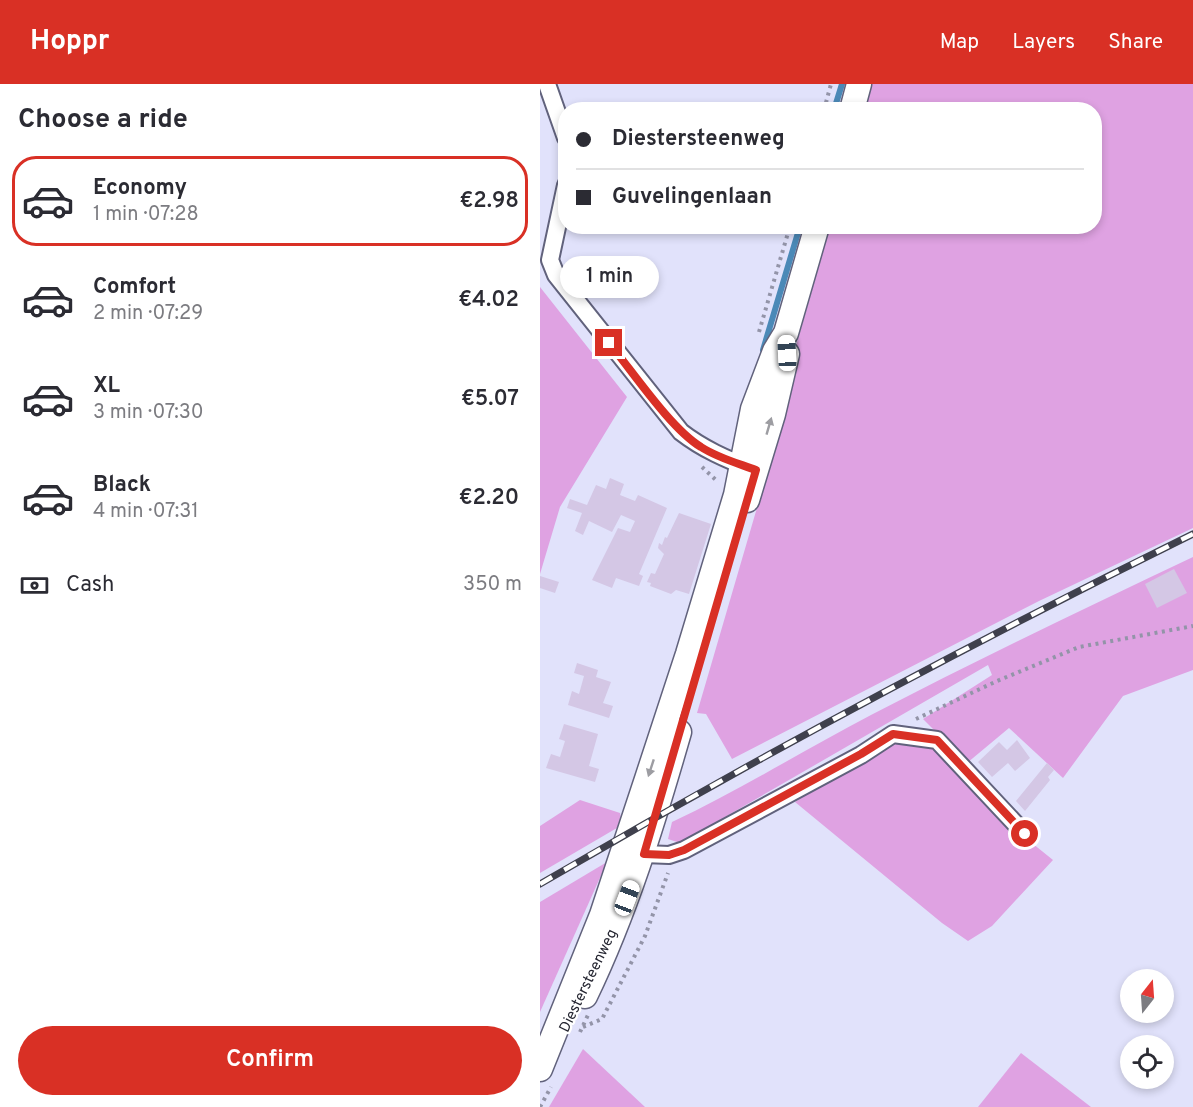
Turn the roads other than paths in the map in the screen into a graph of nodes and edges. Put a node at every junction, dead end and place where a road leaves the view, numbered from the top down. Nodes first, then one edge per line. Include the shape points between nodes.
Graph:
1 (547, 84) edge
2 (859, 84) edge
3 (854, 102) edge
4 (558, 111) edge
5 (558, 222) edge
6 (815, 234) edge
7 (748, 467) junction
8 (1025, 834) dead end
9 (648, 855) junction
10 (540, 1071) edge

1 - 4 street
2 - 3 main road
5 - 7 street via 550,260 556,275 681,432 700,447
6 - 7 main road, Diestersteenweg via 786,333 787,353
7 - 9 main road, Diestersteenweg
7 -> 10 main road, Diestersteenweg via 602,915
8 - 9 street via 937,740 893,734 675,853
9 - 10 main road, Diestersteenweg via 584,998

